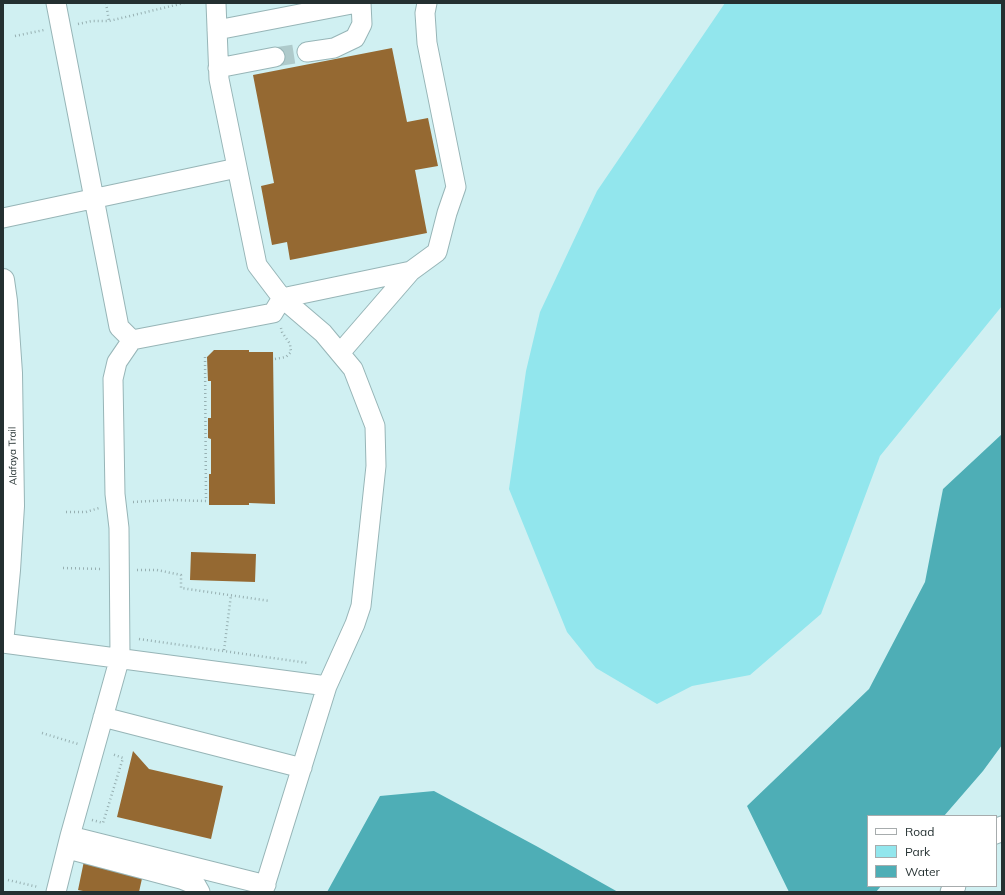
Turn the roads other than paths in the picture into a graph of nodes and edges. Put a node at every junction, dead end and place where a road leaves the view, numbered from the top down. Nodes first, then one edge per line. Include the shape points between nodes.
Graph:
1 (216, 3) edge
2 (357, 3) edge
3 (360, 3) edge
4 (427, 3) edge
5 (60, 4) edge
6 (217, 30) junction
7 (306, 52) tunnel mouth
8 (275, 57) tunnel mouth
9 (218, 68) junction
10 (237, 168) junction
11 (94, 198) junction
12 (3, 218) edge
13 (411, 271) junction
14 (3, 280) edge
15 (277, 305) junction
16 (132, 340) junction
17 (340, 353) junction
18 (3, 633) edge
19 (3, 643) edge
20 (120, 658) junction
21 (327, 686) junction
22 (104, 716) junction
23 (302, 768) junction
24 (68, 842) junction
25 (265, 889) edge
26 (57, 892) edge
27 (200, 892) edge

1 - 6 lane
2 - 6 lane
3 - 7 lane via 362,24 355,38 334,48
4 - 13 lane via 427,43 456,187 437,252
5 - 11 lane via 61,27
6 - 9 lane
8 - 9 lane
9 - 10 lane
10 - 11 lane
10 - 15 lane via 256,266
11 - 12 lane
11 - 16 lane via 119,327
13 - 15 lane
13 - 17 lane
14 - 18 main road, Alafaya Trail via 11,373 13,506
15 - 16 lane
15 - 17 lane via 323,333
16 - 20 lane via 117,362 112,379 115,494 120,528
17 - 21 lane via 353,369 375,426 376,466 361,606 356,624
19 - 20 lane
20 - 21 lane
20 - 22 lane
21 - 23 lane
22 - 23 lane
22 - 24 lane
23 - 25 lane
24 - 25 lane
24 - 26 lane
24 - 27 lane via 181,879 196,885

